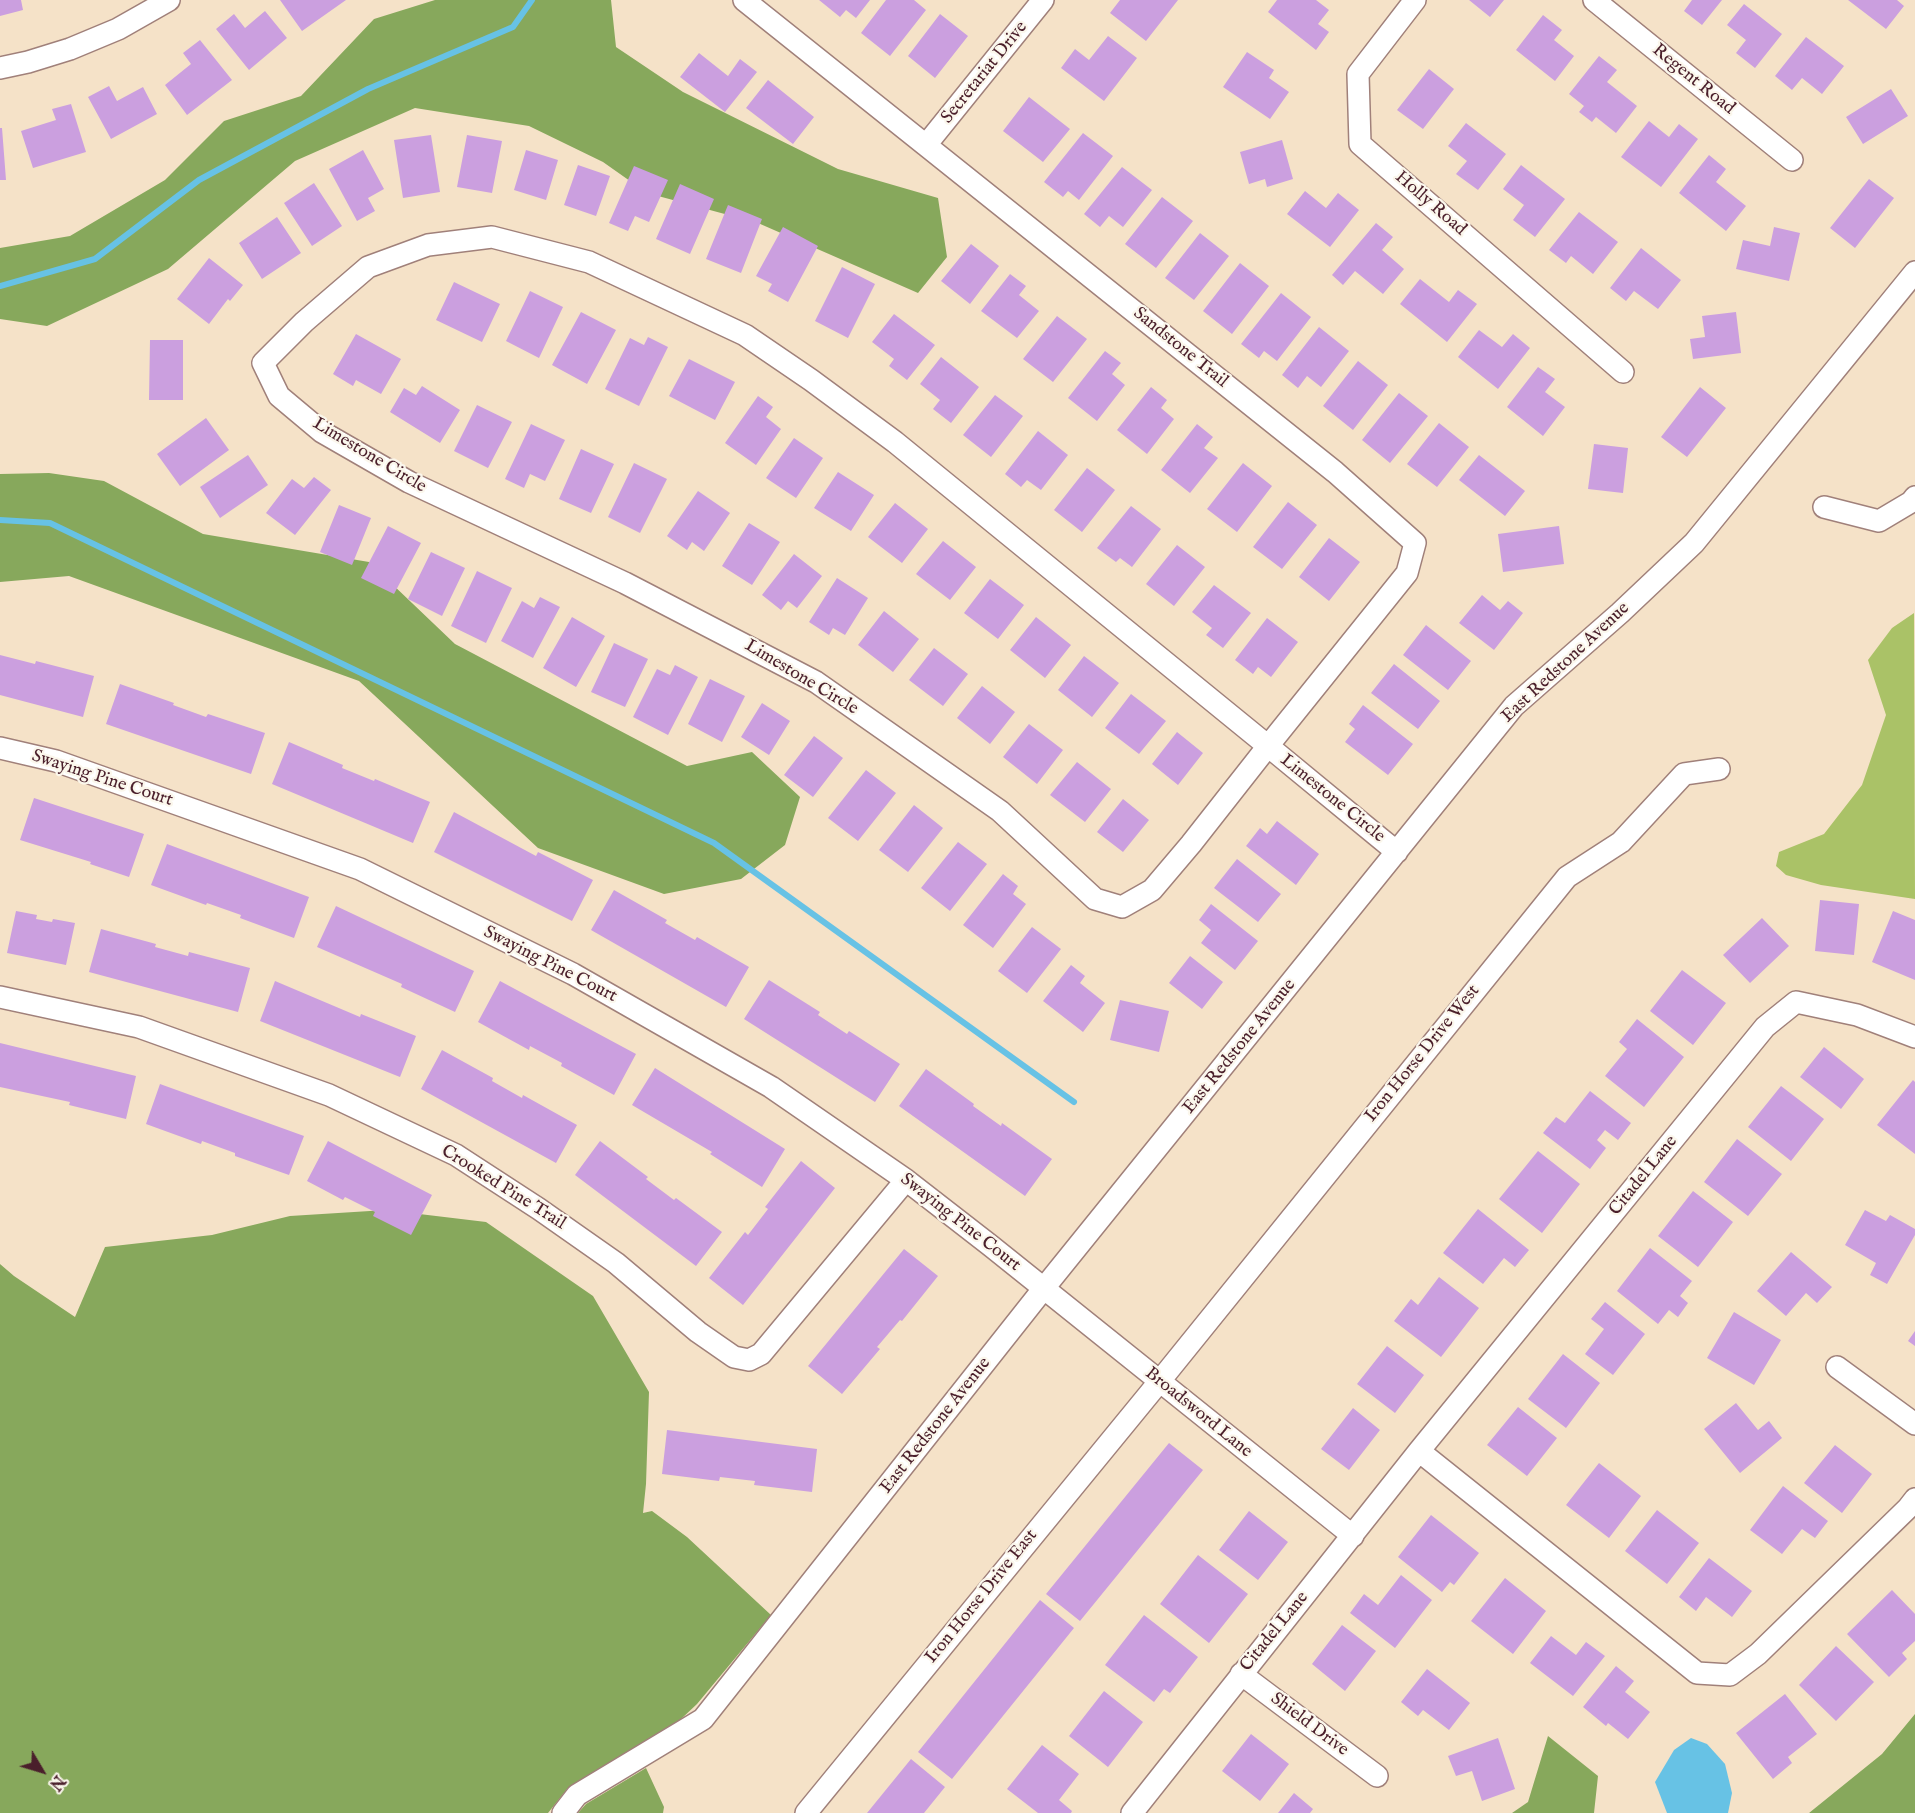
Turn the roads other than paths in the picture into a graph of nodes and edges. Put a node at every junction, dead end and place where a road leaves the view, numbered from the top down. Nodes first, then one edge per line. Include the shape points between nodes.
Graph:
1 (169, 0) edge
2 (744, 0) edge
3 (1043, 0) edge
4 (1415, 0) edge
5 (1594, 0) edge
6 (0, 68) edge
7 (926, 145) junction
8 (1792, 160) dead end
9 (1915, 272) edge
10 (1623, 372) dead end
11 (1915, 497) edge
12 (1824, 507) dead end
13 (1268, 746) junction
14 (0, 748) edge
15 (1719, 769) dead end
16 (1397, 852) junction
17 (0, 997) edge
18 (1915, 1037) edge
19 (906, 1180) junction
20 (1044, 1288) junction
21 (1837, 1367) dead end
22 (1159, 1382) junction
23 (1915, 1425) edge
24 (1419, 1451) junction
25 (1915, 1499) edge
26 (1353, 1536) junction
27 (1241, 1674) junction
28 (1377, 1776) dead end
29 (563, 1813) edge
30 (806, 1813) edge
31 (1132, 1813) edge

1 - 6 street via 118,29 70,49
2 - 7 street, Sandstone Trail
3 - 7 street, Secretariat Drive
4 - 10 street, Holly Road via 1358,74 1360,144
5 - 8 street, Regent Road
7 - 13 street, Sandstone Trail via 1335,472 1414,543 1407,573
9 - 16 street, East Redstone Avenue via 1694,543 1514,706
11 - 12 street via 1879,521
13 - 13 street, Limestone Circle via 895,442 811,380 745,334 589,262 492,237 428,245 368,267 263,363 279,396 322,432 409,482 625,583 816,682 1000,811 1095,899 1122,907 1152,890
13 - 16 street, Limestone Circle
14 - 19 street, Swaying Pine Court via 56,761 360,869 573,974 771,1087
15 - 22 street, Iron Horse Drive West via 1684,774 1621,842 1567,877
16 - 20 street, East Redstone Avenue
17 - 19 street, Crooked Pine Trail via 151,1031 329,1095 456,1155 616,1263 734,1357 750,1360 761,1354
18 - 24 street, Citadel Lane via 1857,1015 1796,1002 1765,1027
19 - 20 street, Swaying Pine Court
20 - 22 street, Broadsword Lane
20 - 29 street, East Redstone Avenue via 704,1719 577,1795
21 - 23 street
22 - 26 street, Broadsword Lane
22 - 30 street, Iron Horse Drive East
24 - 25 street via 1697,1673 1730,1675 1758,1654
24 - 26 street, Citadel Lane
26 - 27 street, Citadel Lane
27 - 28 street, Shield Drive
27 - 31 street, Citadel Lane

